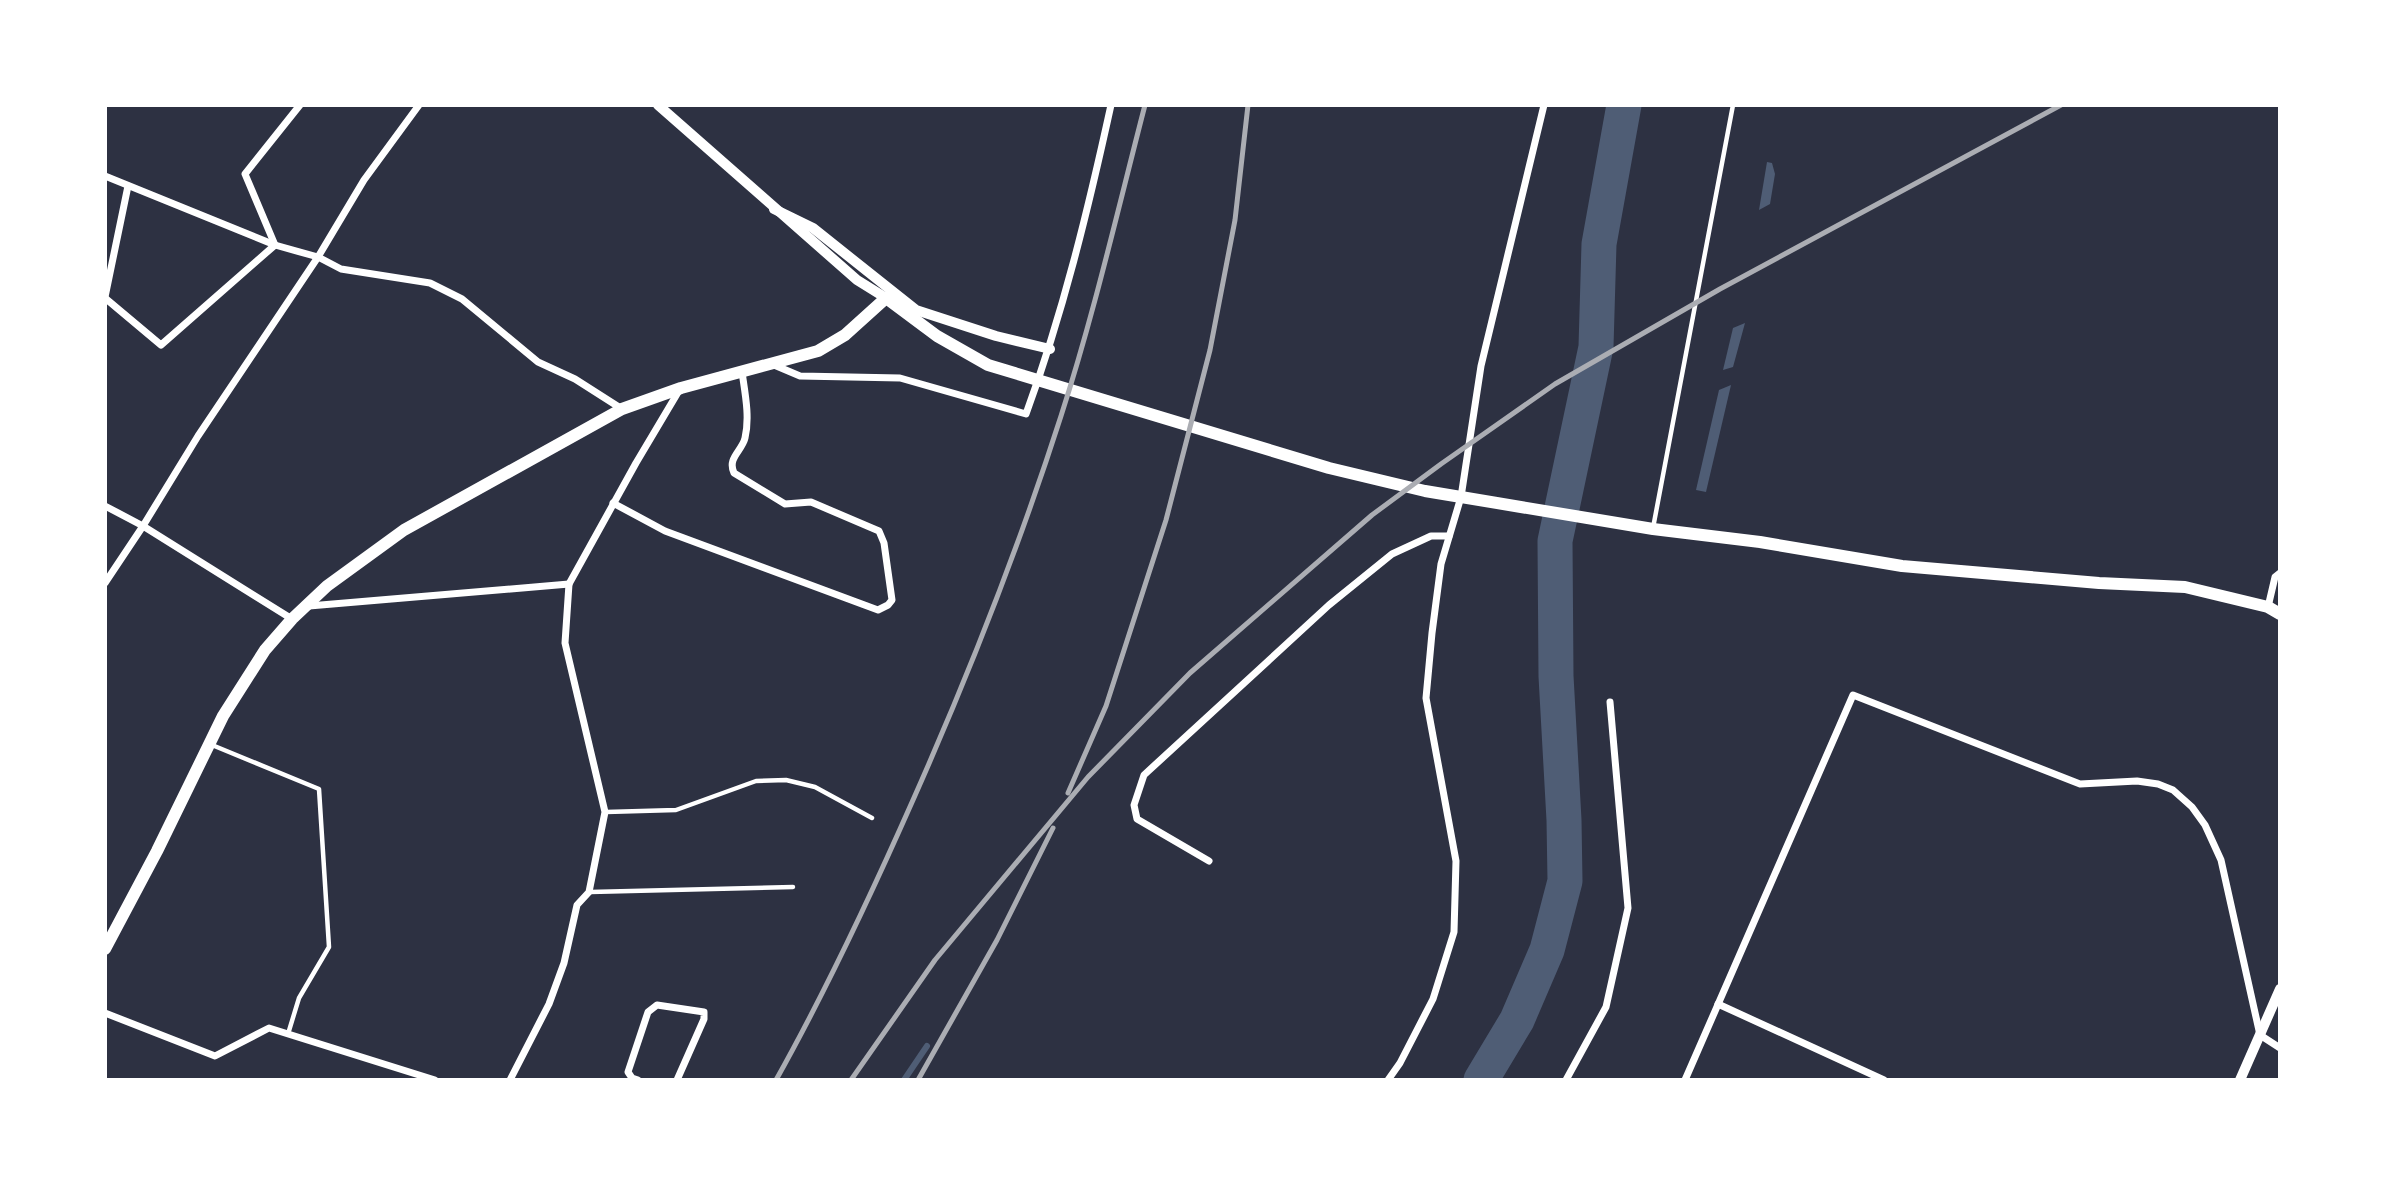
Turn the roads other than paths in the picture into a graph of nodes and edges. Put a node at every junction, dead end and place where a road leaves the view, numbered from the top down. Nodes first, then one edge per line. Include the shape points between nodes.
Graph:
1 (300, 105) edge
2 (419, 105) edge
3 (658, 105) edge
4 (1111, 105) edge
5 (1544, 105) edge
6 (1732, 105) edge
7 (105, 176) edge
8 (128, 186) junction
9 (774, 209) junction
10 (275, 245) junction
11 (318, 257) junction
12 (105, 298) edge
13 (886, 298) junction
14 (1050, 349) junction
15 (772, 364) junction
16 (742, 372) junction
17 (681, 388) junction
18 (622, 409) junction
19 (1461, 497) junction
20 (613, 503) junction
21 (105, 506) edge
22 (143, 526) junction
23 (1653, 529) junction
24 (1450, 536) junction
25 (2280, 573) edge
26 (105, 583) edge
27 (569, 584) junction
28 (304, 606) junction
29 (2268, 607) junction
30 (2280, 614) edge
31 (292, 619) junction
32 (1610, 702) dead end
33 (209, 744) junction
34 (605, 812) junction
35 (872, 818) dead end
36 (1209, 861) dead end
37 (793, 887) dead end
38 (589, 892) junction
39 (105, 948) edge
40 (2280, 989) edge
41 (1718, 1004) junction
42 (105, 1013) edge
43 (288, 1034) junction
44 (2260, 1035) junction
45 (2280, 1048) edge
46 (435, 1080) edge
47 (510, 1080) edge
48 (638, 1080) edge
49 (677, 1080) edge
50 (1388, 1080) edge
51 (1566, 1080) edge
52 (1685, 1080) edge
53 (1884, 1080) edge
54 (2240, 1080) edge

1 - 10 street via 245,174
2 - 11 street via 364,180
3 - 9 street
4 - 14 street via 1086,220
5 - 19 street via 1481,366
6 - 23 lane
7 - 8 street
8 - 10 street
8 - 12 street
9 - 13 street via 857,281
9 - 14 street via 813,228 916,310
10 - 11 street
10 - 12 street via 161,345
11 - 18 street via 341,270 430,283 462,299 538,362
11 - 22 street
13 - 15 main road via 845,335 818,351
13 - 19 main road via 937,336 988,365 1329,468
14 - 15 street via 1026,414 900,378 800,376
15 - 16 main road
16 - 17 main road
16 - 20 street via 745,440 733,459 734,472 785,504 811,502 879,531 892,600 888,605 878,610 665,531
17 - 18 main road
17 - 20 street
18 - 28 main road via 404,530
19 - 23 main road
19 - 24 street
20 - 27 street
21 - 22 street
22 - 26 street
22 - 31 street
23 - 29 main road via 1902,566 2185,587
24 - 36 street via 1431,536 1392,554 1329,605 1144,775 1134,805 1137,819
24 - 50 street via 1441,564 1426,698 1456,861 1454,932 1433,999
25 - 29 street
27 - 28 street
27 - 34 street via 565,643
28 - 31 main road
29 - 30 main road
31 - 33 main road via 265,650
32 - 51 street via 1628,908 1606,1007
33 - 39 main road
33 - 43 lane via 319,789 329,947 299,998
34 - 35 lane via 676,810 756,781 786,780 815,788
34 - 38 street
37 - 38 lane
38 - 47 street via 576,905 564,963 549,1003
40 - 44 street
41 - 44 street via 1853,695 2080,784 2137,781 2173,790 2205,825 2221,860
41 - 52 street
41 - 53 street
42 - 43 street via 215,1056 269,1028
43 - 46 street
44 - 45 street
44 - 54 street
48 - 49 street via 628,1072 648,1012 657,1005 704,1012

